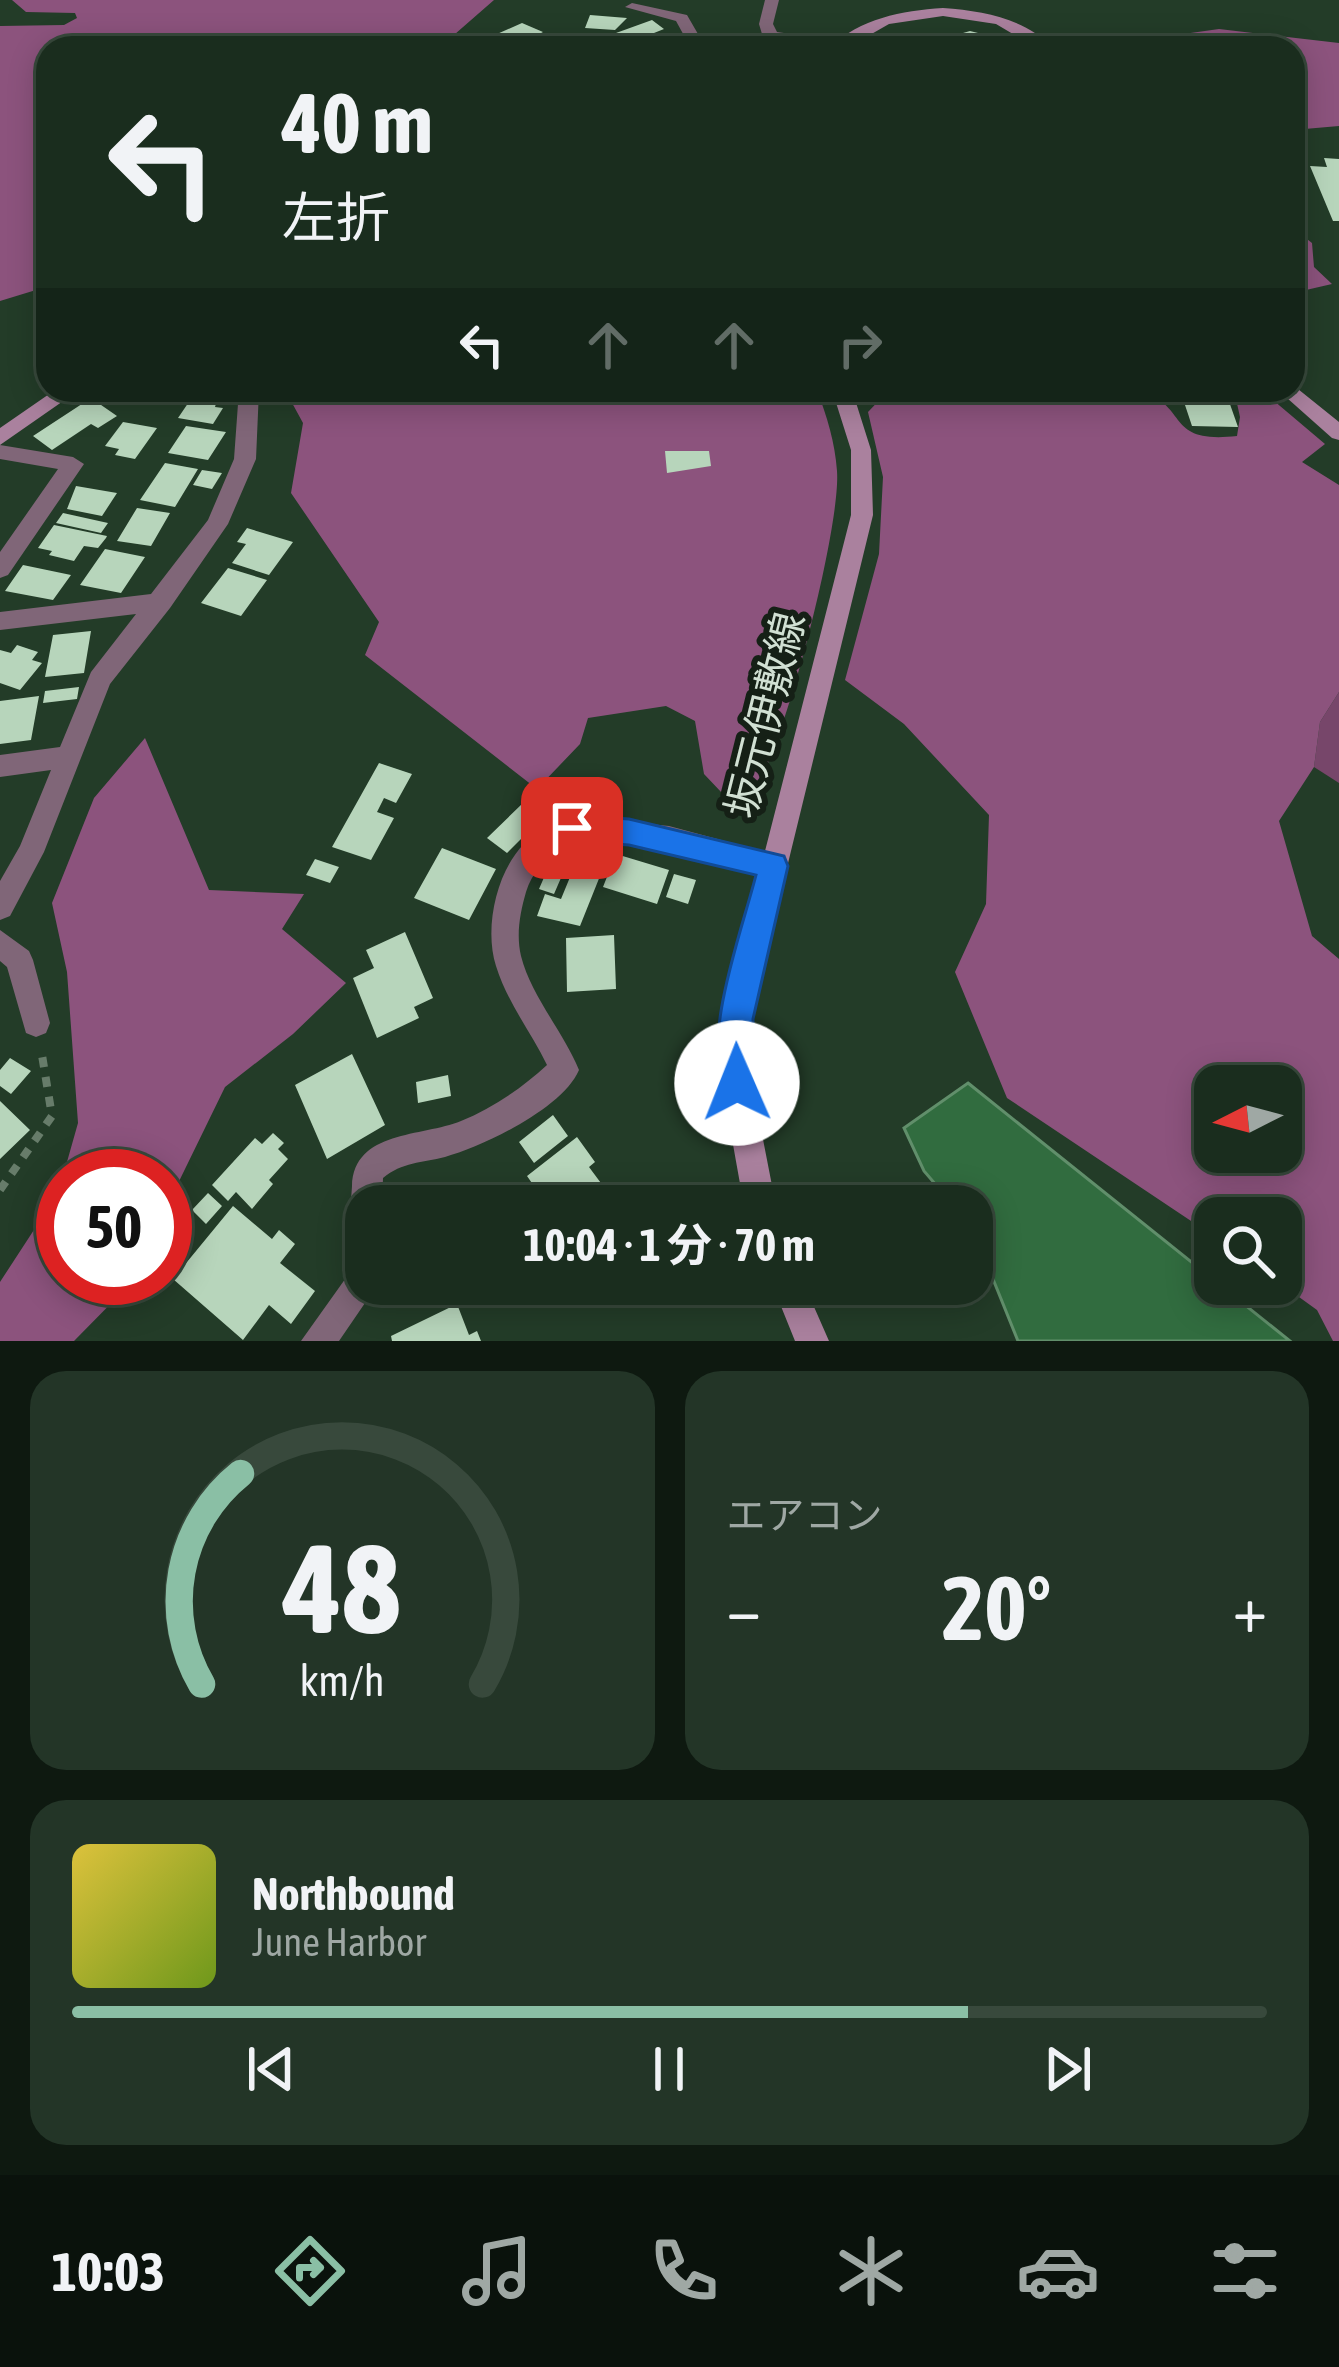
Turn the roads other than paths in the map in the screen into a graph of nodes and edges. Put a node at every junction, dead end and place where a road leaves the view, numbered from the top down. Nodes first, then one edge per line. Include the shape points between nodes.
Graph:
1 (772, 0) edge
2 (632, 7) dead end
3 (771, 35) junction
4 (691, 36) edge
5 (767, 36) edge
6 (777, 36) edge
7 (849, 36) edge
8 (1035, 36) edge
9 (52, 402) edge
10 (248, 402) edge
11 (846, 402) edge
12 (1302, 402) edge
13 (1339, 433) edge
14 (0, 438) edge
15 (0, 452) edge
16 (0, 569) edge
17 (161, 602) junction
18 (0, 621) edge
19 (67, 757) junction
20 (0, 766) edge
21 (773, 866) junction
22 (0, 907) edge
23 (0, 943) edge
24 (36, 1023) road end
25 (367, 1185) edge
26 (756, 1185) edge
27 (345, 1305) edge
28 (797, 1305) edge
29 (318, 1341) edge
30 (812, 1341) edge

1 - 3 street
2 - 4 street via 682,18
3 - 5 street
3 - 6 street
7 - 8 main road via 887,12 956,3
9 - 14 main road
10 - 17 street via 245,459 217,524
11 - 21 main road, 坂元伊敷線 via 861,450 862,515
12 - 13 main road
15 - 16 street via 73,464
17 - 18 street
17 - 19 street via 100,679
19 - 20 street
19 - 22 street
21 - 25 street via 629,832 572,828 549,836 519,873 504,917 521,995 553,1037 564,1070 536,1097 460,1137 388,1152 368,1171
21 - 26 main road, 坂元伊敷線 via 736,1019 737,1083
23 - 24 street via 19,960
27 - 29 street
28 - 30 main road

